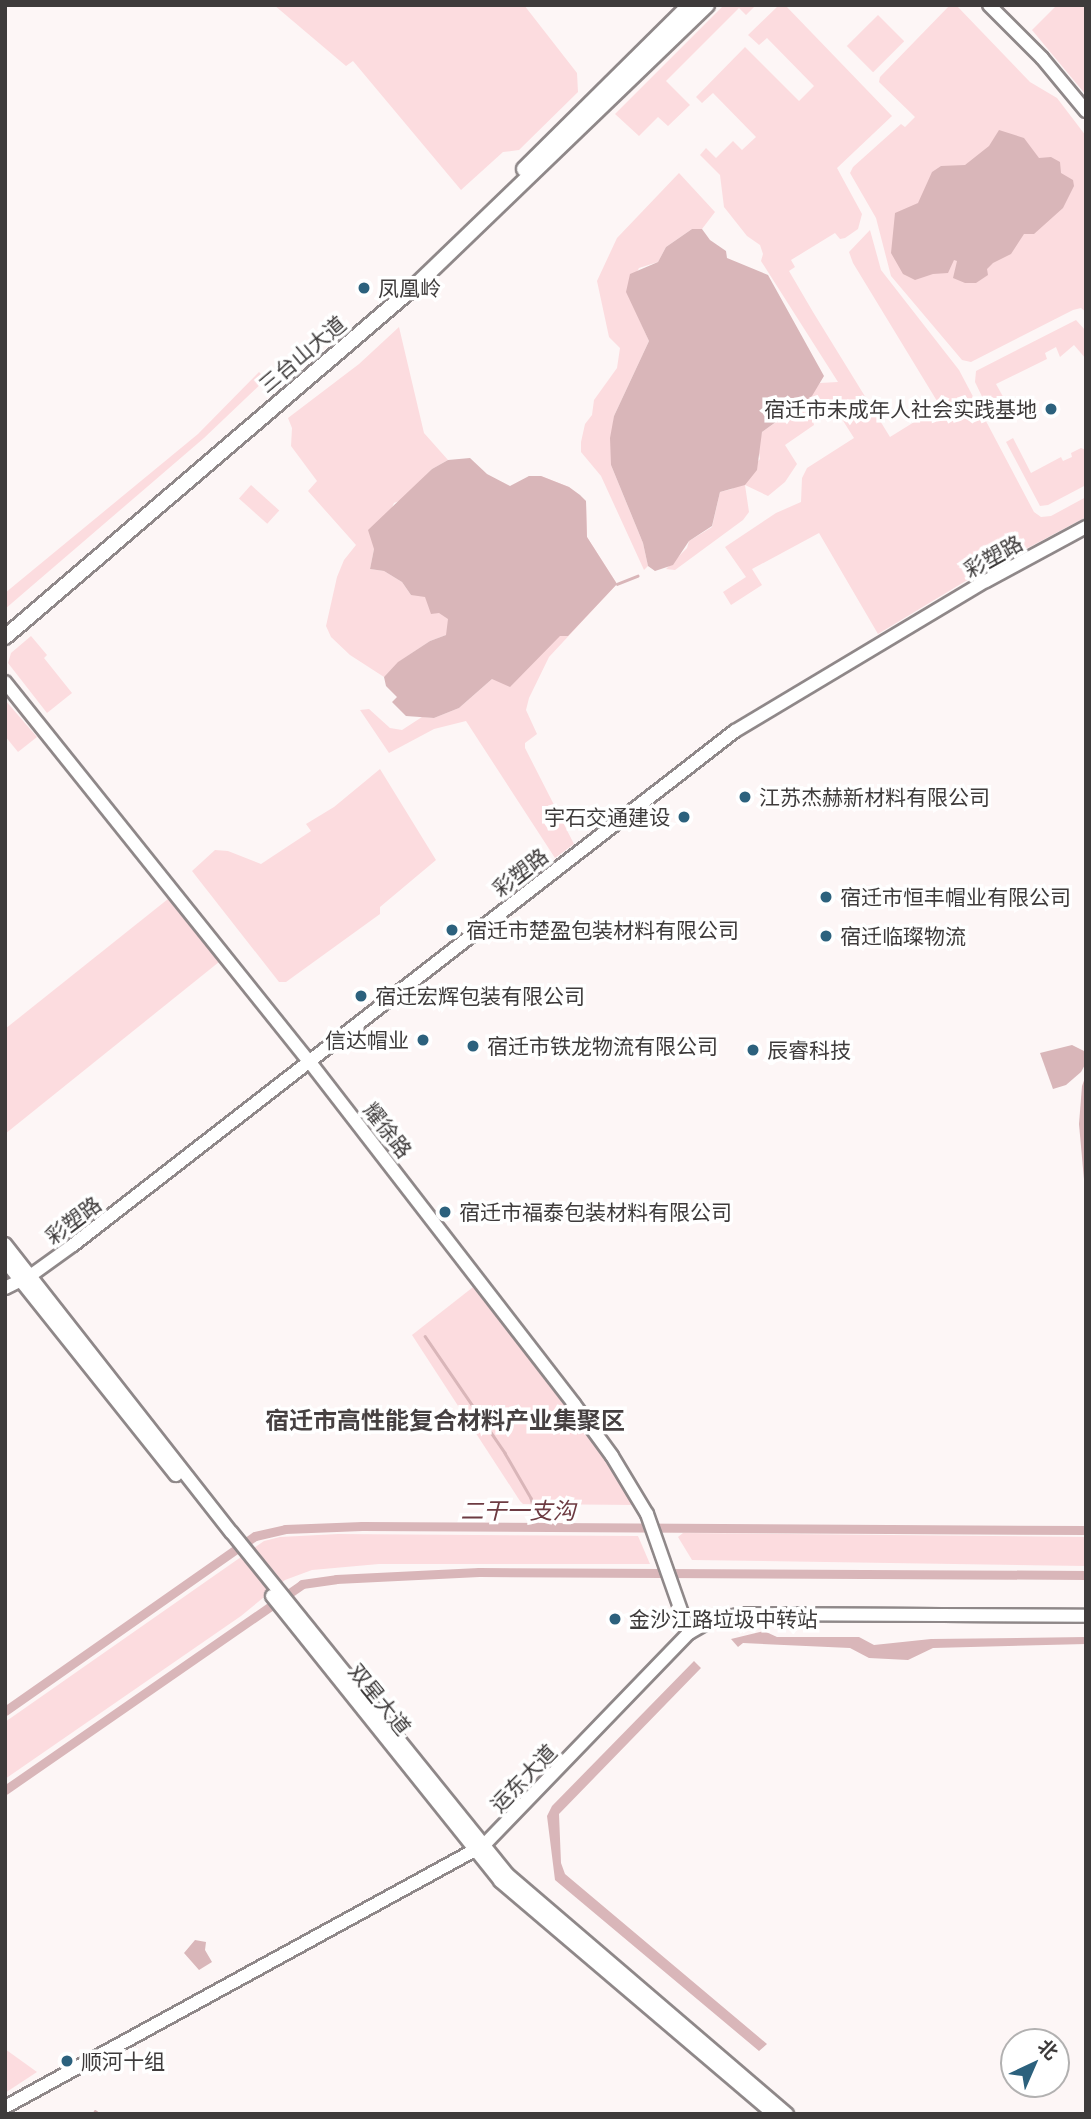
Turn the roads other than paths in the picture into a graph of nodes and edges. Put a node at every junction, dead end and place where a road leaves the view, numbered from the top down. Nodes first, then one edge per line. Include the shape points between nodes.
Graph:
1 (690, 5) edge
2 (707, 5) edge
3 (989, 5) edge
4 (1086, 111) edge
5 (1086, 527) edge
6 (5, 626) edge
7 (5, 637) edge
8 (5, 682) edge
9 (309, 1061) junction
10 (5, 1244) edge
11 (5, 1261) edge
12 (25, 1278) junction
13 (5, 1288) edge
14 (1086, 1616) edge
15 (689, 1633) junction
16 (479, 1848) junction
17 (5, 2107) edge
18 (774, 2114) edge
19 (787, 2114) edge

1 - 6 main road, 三台山大道 via 406,281
2 - 7 main road, 三台山大道 via 412,288
3 - 4 street
5 - 9 street, 彩塑路 via 986,581 735,731
8 - 9 street, 耀徐路
9 - 12 street, 彩塑路
9 - 15 street, 耀徐路 via 612,1456 647,1514
10 - 12 street
11 - 12 street
12 - 13 street, 彩塑路
12 - 16 street, 双星大道
14 - 15 street, 运东大道 via 747,1614 715,1618
15 - 16 street, 运东大道
16 - 17 street, 运东大道
16 - 18 street, 双星大道 via 500,1881
16 - 19 street, 双星大道

